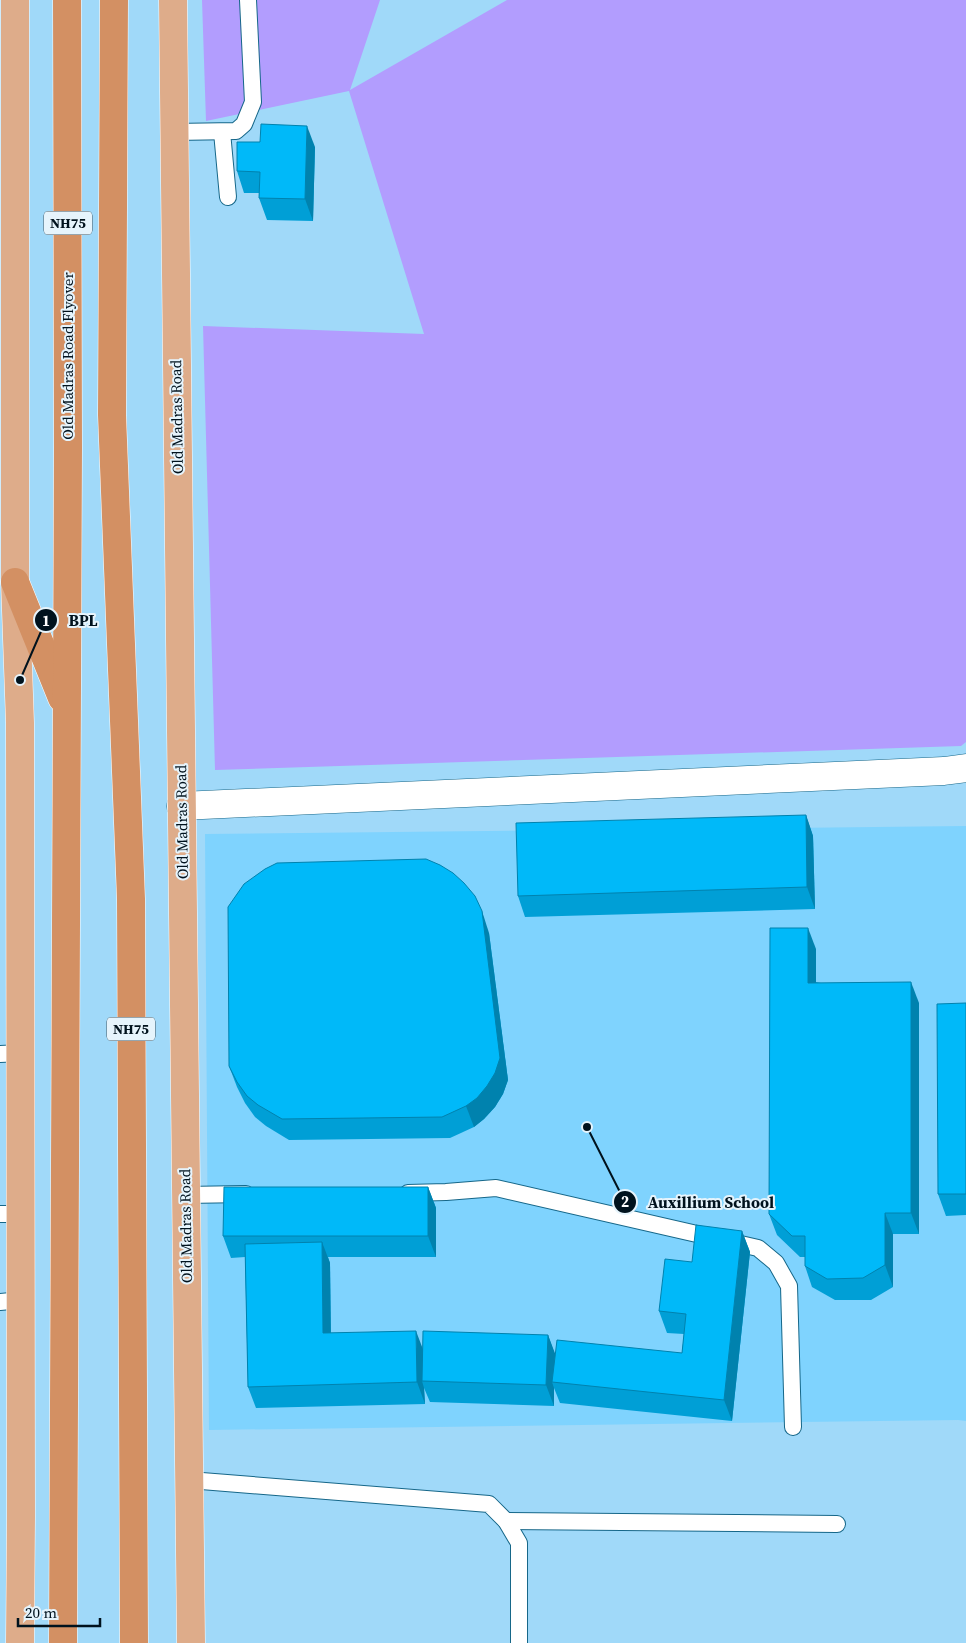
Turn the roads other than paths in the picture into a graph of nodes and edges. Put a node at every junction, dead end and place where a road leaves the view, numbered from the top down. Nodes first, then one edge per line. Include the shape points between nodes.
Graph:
1 (15, 0) edge
2 (67, 0) edge
3 (114, 0) edge
4 (173, 0) edge
5 (248, 0) edge
6 (8, 42) edge
7 (174, 132) junction
8 (222, 132) junction
9 (228, 197) dead end
10 (8, 397) edge
11 (16, 582) junction
12 (67, 711) junction
13 (966, 768) edge
14 (182, 806) junction
15 (10, 1054) edge
16 (396, 1193) edge
17 (256, 1194) edge
18 (186, 1195) junction
19 (11, 1214) edge
20 (11, 1301) edge
21 (794, 1427) dead end
22 (189, 1480) junction
23 (506, 1521) junction
24 (837, 1524) dead end
25 (20, 1643) edge
26 (63, 1643) edge
27 (134, 1643) edge
28 (191, 1643) edge
29 (519, 1643) edge

1 - 6 main road
2 - 12 highway, Old Madras Road Flyover / NH75
3 - 27 highway, NH75 via 112,415 131,899
4 - 7 main road, Old Madras Road
5 - 8 lane via 253,102 244,124 236,131
6 - 10 main road
7 - 8 lane
7 - 14 main road, Old Madras Road
8 - 9 lane
10 - 11 main road
11 - 12 highway
11 - 15 main road via 20,722
12 - 26 highway, NH75
13 - 14 street
14 - 18 main road, Old Madras Road
15 - 19 main road
16 - 21 lane via 496,1188 758,1248 776,1263 789,1286
17 - 18 lane
18 - 22 main road, Old Madras Road
19 - 20 main road
20 - 25 main road
22 - 23 lane via 489,1504
22 - 28 main road, Old Madras Road
23 - 24 lane
23 - 29 lane via 519,1542

